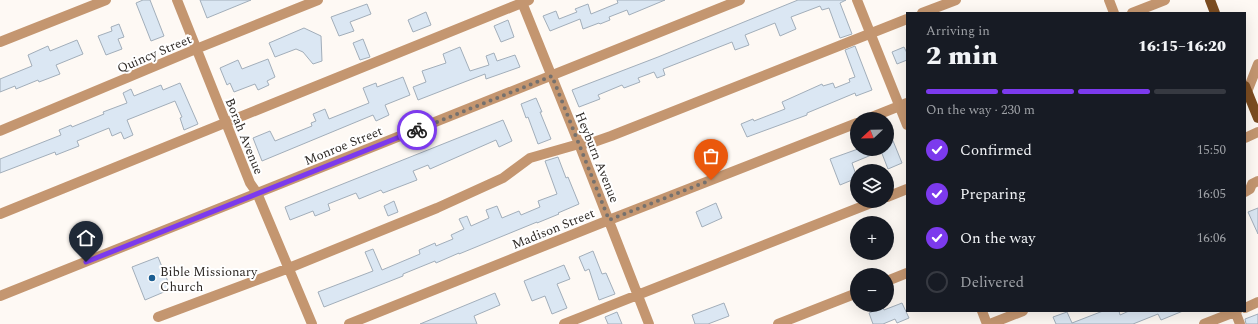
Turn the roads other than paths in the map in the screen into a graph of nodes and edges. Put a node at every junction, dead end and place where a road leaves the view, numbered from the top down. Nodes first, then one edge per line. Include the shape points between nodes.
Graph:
1 (106, 0) edge
2 (177, 0) edge
3 (318, 0) edge
4 (740, 0) edge
5 (857, 0) edge
6 (956, 0) edge
7 (1109, 0) edge
8 (1165, 0) edge
9 (1210, 0) edge
10 (524, 1) edge
11 (925, 12) edge
12 (1114, 12) edge
13 (1135, 12) edge
14 (1215, 12) edge
15 (906, 19) edge
16 (869, 34) junction
17 (0, 42) edge
18 (196, 49) junction
19 (1258, 64) edge
20 (552, 76) junction
21 (1246, 89) edge
22 (903, 105) edge
23 (885, 112) edge
24 (1258, 118) edge
25 (906, 120) edge
26 (226, 123) junction
27 (850, 126) edge
28 (0, 132) edge
29 (1258, 132) edge
30 (1246, 138) edge
31 (579, 144) junction
32 (1258, 181) edge
33 (906, 189) edge
34 (1246, 192) edge
35 (257, 193) junction
36 (894, 194) edge
37 (858, 208) edge
38 (0, 214) edge
39 (609, 220) junction
40 (289, 268) junction
41 (906, 273) edge
42 (894, 278) edge
43 (638, 295) junction
44 (0, 296) edge
45 (850, 296) edge
46 (1258, 302) edge
47 (1246, 308) edge
48 (982, 312) edge
49 (1020, 312) edge
50 (1233, 312) edge
51 (1235, 312) edge
52 (158, 317) dead end
53 (312, 324) edge
54 (349, 324) edge
55 (564, 324) edge
56 (649, 324) edge
57 (778, 324) edge
58 (987, 324) edge
59 (990, 324) edge
60 (1204, 324) edge
61 (1240, 324) edge

1 - 17 street
2 - 18 street, Borah Avenue
3 - 18 street, Quincy Street
4 - 20 street, Monroe Street
5 - 16 street
6 - 11 street
7 - 12 street
8 - 13 street
9 - 14 main road
10 - 20 street, Heyburn Avenue
10 - 26 street
15 - 16 street
16 - 22 street
16 - 31 street via 611,136
18 - 26 street, Borah Avenue
18 - 28 street, Quincy Street
19 - 21 street
20 - 31 street, Heyburn Avenue
20 - 35 street, Monroe Street
21 - 24 main road
22 - 23 street
22 - 25 street
26 - 35 street, Borah Avenue via 250,183
26 - 38 street
27 - 39 street, Madison Street
29 - 30 street
31 - 39 street, Heyburn Avenue
31 - 40 street via 530,158 503,178
32 - 34 street
33 - 36 street
35 - 40 street, Borah Avenue
35 - 44 street, Monroe Street
37 - 43 street
39 - 43 street, Heyburn Avenue
39 - 54 street, Madison Street
40 - 52 street
40 - 53 street, Borah Avenue
41 - 42 street
43 - 55 street
43 - 56 street, Heyburn Avenue
45 - 57 street
46 - 47 street
48 - 58 street
49 - 59 street
50 - 60 street
51 - 61 street

